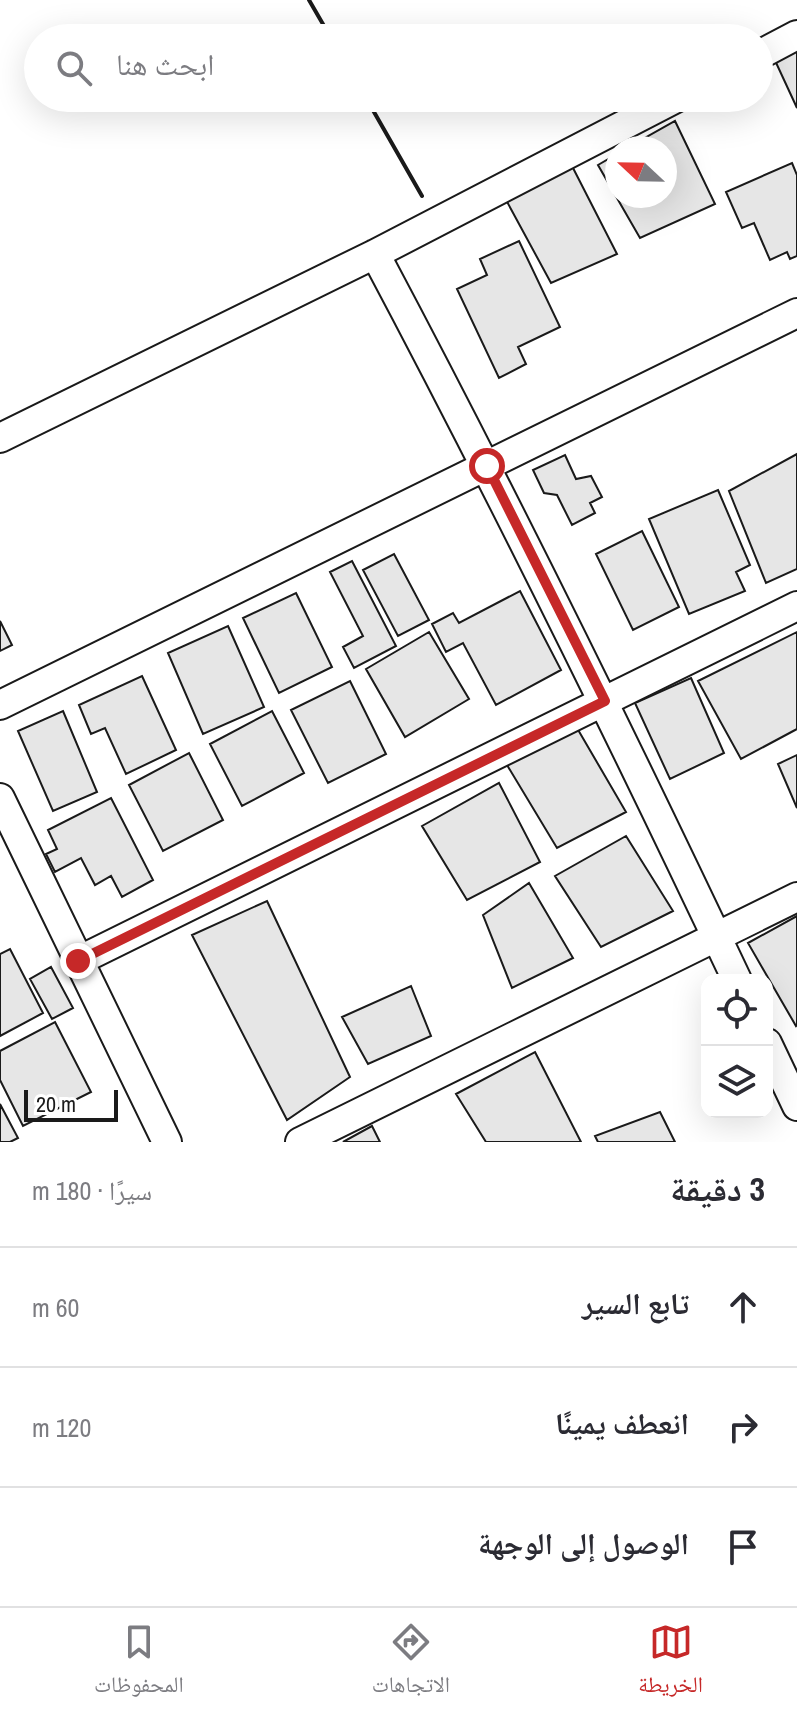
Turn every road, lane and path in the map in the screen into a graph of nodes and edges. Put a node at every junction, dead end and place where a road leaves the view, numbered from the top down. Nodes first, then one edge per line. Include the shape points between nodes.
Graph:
1 (797, 35) edge
2 (773, 48) edge
3 (649, 112) edge
4 (375, 254) junction
5 (797, 313) edge
6 (0, 438) edge
7 (487, 466) junction
8 (797, 606) edge
9 (605, 701) junction
10 (0, 705) edge
11 (0, 798) edge
12 (797, 897) edge
13 (717, 936) junction
14 (78, 961) junction
15 (734, 974) edge
16 (768, 1046) edge
17 (797, 1106) edge
18 (167, 1142) edge
19 (300, 1142) edge

1 - 2 street
3 - 4 street
4 - 6 street
4 - 7 street
5 - 7 street
7 - 9 street
7 - 10 street
8 - 9 street
9 - 13 street
9 - 14 street
11 - 14 street
12 - 13 street
13 - 15 street
13 - 19 street
14 - 18 street
16 - 17 street

